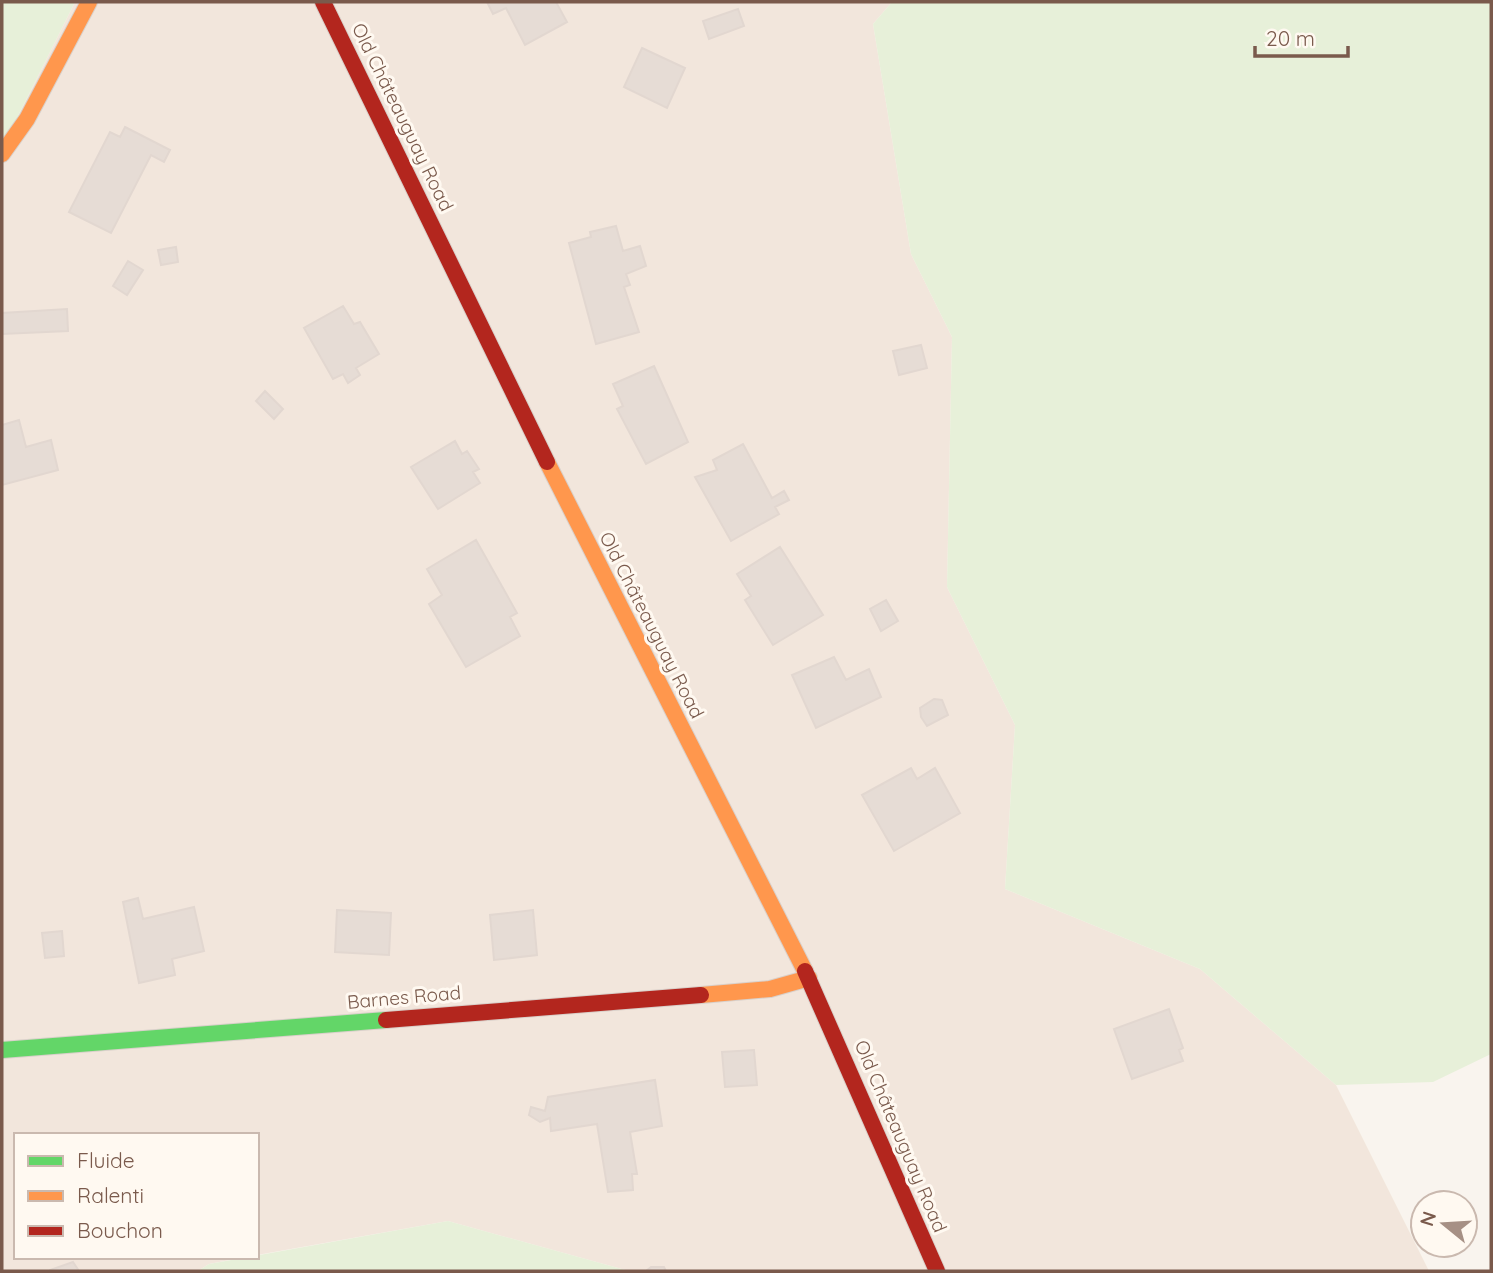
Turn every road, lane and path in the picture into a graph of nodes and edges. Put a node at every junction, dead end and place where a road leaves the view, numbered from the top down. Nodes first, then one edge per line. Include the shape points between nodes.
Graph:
1 (89, 2) edge
2 (323, 2) edge
3 (2, 154) edge
4 (809, 978) junction
5 (2, 1050) edge
6 (937, 1271) edge

1 - 3 street via 27,119
2 - 4 street, Old Châteauguay Road via 614,599
4 - 5 street, Barnes Road via 770,989
4 - 6 street, Old Châteauguay Road

